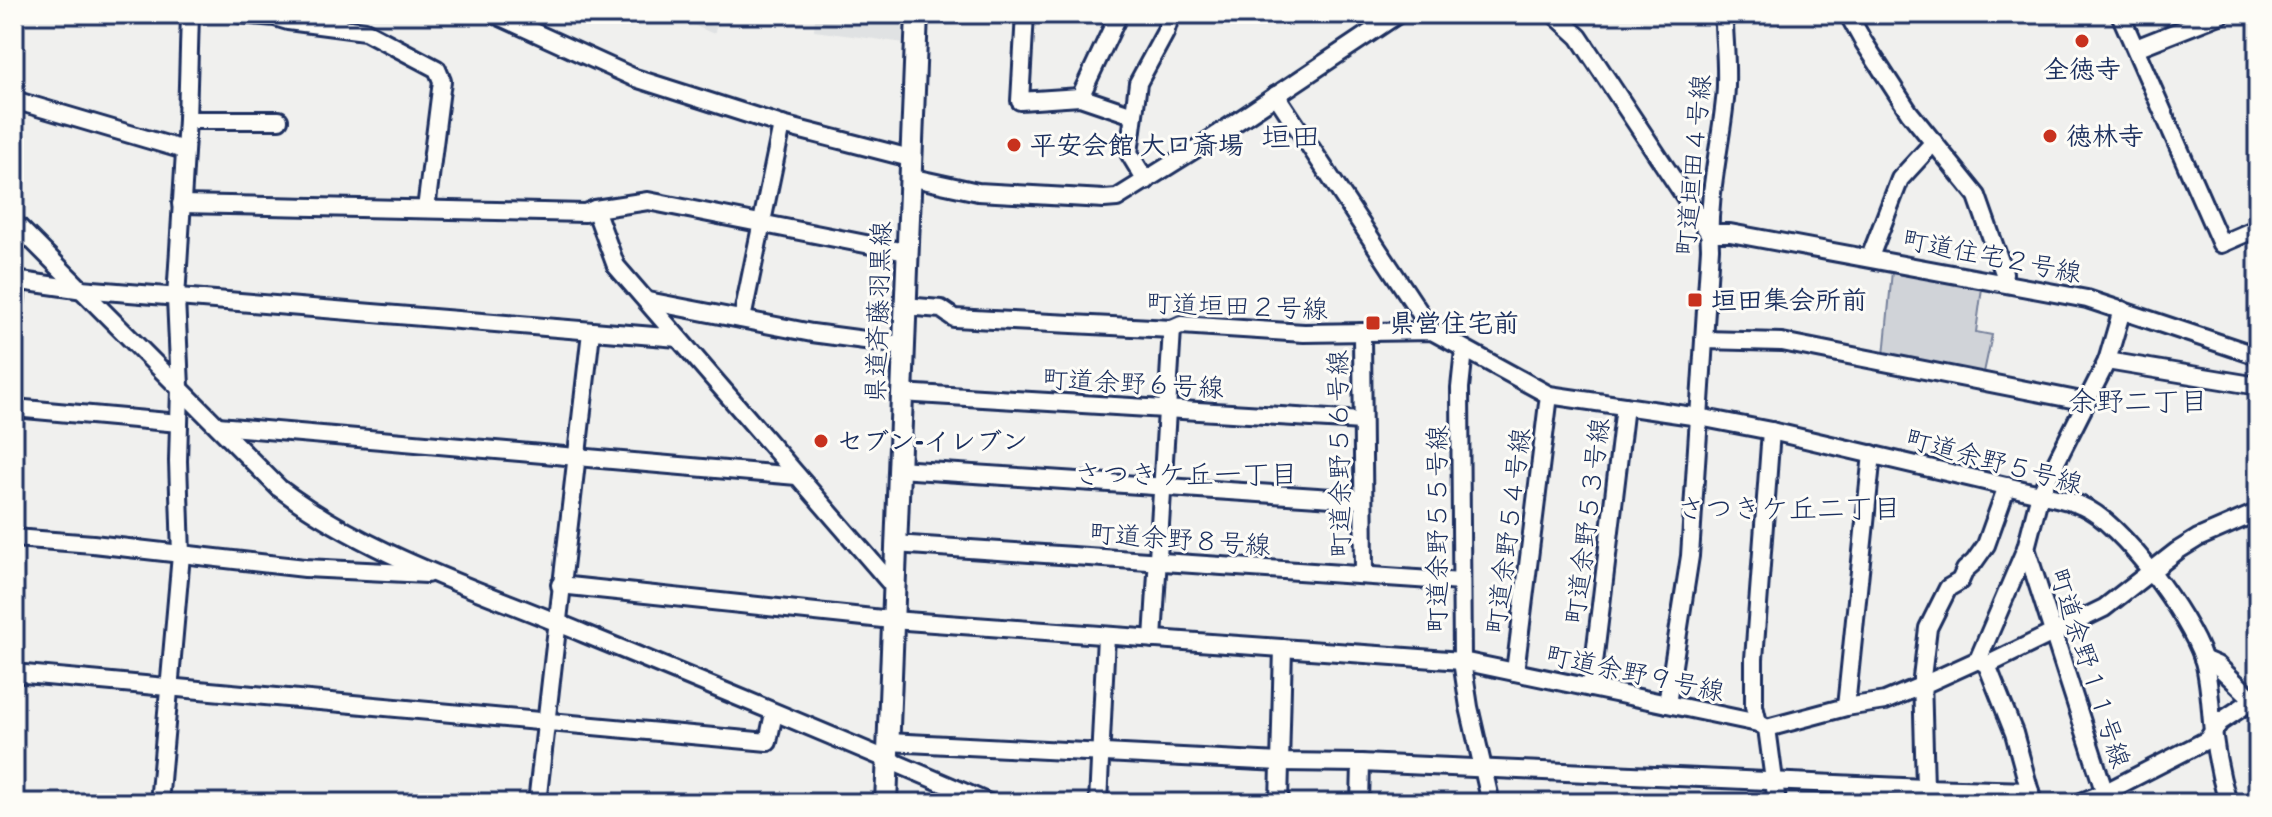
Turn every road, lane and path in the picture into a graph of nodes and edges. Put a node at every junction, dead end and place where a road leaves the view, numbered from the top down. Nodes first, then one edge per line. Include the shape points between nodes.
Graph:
1 (190, 14) edge
2 (240, 14) edge
3 (494, 14) edge
4 (917, 14) edge
5 (1025, 14) edge
6 (1119, 14) edge
7 (1171, 14) edge
8 (1398, 14) edge
9 (1554, 14) edge
10 (1721, 14) edge
11 (1848, 14) edge
12 (2120, 14) edge
13 (2222, 14) edge
14 (2136, 48) junction
15 (1276, 95) junction
16 (1080, 97) junction
17 (14, 100) edge
18 (1133, 115) junction
19 (187, 120) junction
20 (279, 120) dead end
21 (782, 125) junction
22 (1934, 142) junction
23 (184, 150) junction
24 (910, 168) junction
25 (1146, 181) junction
26 (181, 204) junction
27 (426, 209) junction
28 (595, 209) junction
29 (14, 222) edge
30 (761, 224) junction
31 (2258, 228) edge
32 (1709, 233) junction
33 (906, 252) junction
34 (1870, 257) junction
35 (15, 280) edge
36 (2002, 282) junction
37 (82, 290) junction
38 (176, 298) junction
39 (648, 301) junction
40 (904, 306) junction
41 (2122, 310) junction
42 (14, 317) edge
43 (742, 319) junction
44 (1172, 329) junction
45 (1432, 331) junction
46 (591, 332) junction
47 (1362, 332) junction
48 (678, 338) junction
49 (1704, 340) junction
50 (902, 345) junction
51 (1464, 350) junction
52 (2258, 356) edge
53 (2107, 361) junction
54 (2258, 386) edge
55 (180, 387) junction
56 (901, 393) junction
57 (1549, 395) junction
58 (2087, 402) junction
59 (1625, 406) junction
60 (14, 408) edge
61 (1167, 409) junction
62 (1699, 417) junction
63 (1362, 421) junction
64 (179, 423) junction
65 (218, 426) junction
66 (1771, 431) junction
67 (1872, 454) junction
68 (577, 456) junction
69 (898, 469) junction
70 (797, 476) junction
71 (2007, 486) junction
72 (1162, 487) junction
73 (2040, 494) junction
74 (1363, 500) junction
75 (2258, 512) edge
76 (14, 538) edge
77 (895, 544) junction
78 (2026, 548) junction
79 (181, 555) junction
80 (1158, 561) junction
81 (2150, 571) junction
82 (437, 575) junction
83 (1364, 575) junction
84 (1461, 582) junction
85 (560, 585) junction
86 (893, 586) junction
87 (892, 620) junction
88 (556, 622) junction
89 (2053, 633) junction
90 (1106, 636) junction
91 (1153, 639) junction
92 (1283, 648) junction
93 (2203, 659) junction
94 (1462, 661) junction
95 (1982, 662) junction
96 (1515, 672) junction
97 (14, 673) edge
98 (1591, 688) junction
99 (1923, 688) junction
100 (170, 689) junction
101 (2256, 702) edge
102 (1667, 704) junction
103 (1846, 707) junction
104 (774, 713) junction
105 (546, 721) junction
106 (1762, 726) junction
107 (2213, 732) junction
108 (887, 750) junction
109 (1101, 751) junction
110 (1280, 762) junction
111 (1361, 763) junction
112 (1483, 768) junction
113 (1775, 781) junction
114 (1925, 795) edge
115 (2031, 797) edge
116 (2106, 798) edge
117 (159, 803) edge
118 (537, 803) edge
119 (886, 803) edge
120 (989, 803) edge
121 (1098, 803) edge
122 (1279, 803) edge
123 (1360, 803) edge
124 (1491, 803) edge
125 (1777, 803) edge
126 (2079, 803) edge
127 (2228, 803) edge

1 - 19 street
2 - 27 street via 365,31 437,69 442,81
3 - 21 street via 635,78
4 - 24 main road, 県道斉藤羽黒線
5 - 16 street via 1020,101
6 - 16 street
7 - 18 street via 1138,83
8 - 15 street
9 - 32 street via 1579,37
10 - 32 street, 町道垣田４号線 via 1726,96
11 - 22 street via 1909,112
12 - 14 street
13 - 14 street
14 - 31 street via 2221,244
15 - 25 street
15 - 45 street
16 - 18 street
17 - 23 street
18 - 25 street via 1129,153
19 - 20 street
19 - 23 street
21 - 24 street
21 - 30 street
22 - 34 street via 1900,179
22 - 36 street via 1977,196 2004,273
23 - 26 street
24 - 25 street via 978,192 1104,199 1122,196
24 - 33 main road, 県道斉藤羽黒線
26 - 27 street
26 - 38 street
27 - 28 street
28 - 30 street via 648,201
28 - 39 street via 616,266
29 - 37 street
30 - 33 street
30 - 43 street
32 - 34 street, 町道住宅２号線
32 - 49 street, 町道垣田４号線
33 - 40 main road, 県道斉藤羽黒線
34 - 36 street, 町道住宅２号線
35 - 37 street
35 - 42 street
36 - 41 street, 町道住宅２号線
37 - 38 street
37 - 55 street
38 - 46 street
38 - 55 street
39 - 43 street
39 - 48 street
40 - 44 street, 町道垣田２号線 via 941,309 954,318
40 - 50 main road, 県道斉藤羽黒線
41 - 52 street, 町道住宅２号線
41 - 53 street
43 - 50 street
44 - 47 street, 町道垣田２号線 via 1181,325
44 - 61 street
45 - 47 street, 町道垣田２号線
45 - 51 street
46 - 48 street
46 - 68 street
47 - 63 street, 町道余野５６号線
48 - 70 street
49 - 58 street via 1782,342
49 - 62 street, 町道垣田４号線
50 - 56 main road, 県道斉藤羽黒線
51 - 57 street
51 - 84 street, 町道余野５５号線
53 - 54 street
53 - 58 street
55 - 64 street
55 - 65 street
56 - 61 street, 町道余野６号線
56 - 69 main road, 県道斉藤羽黒線
57 - 59 street
57 - 96 street, 町道余野５４号線
58 - 73 street
59 - 62 street
59 - 98 street, 町道余野５３号線
60 - 64 street
61 - 63 street, 町道余野６号線
61 - 72 street
62 - 66 street, 町道余野５号線
62 - 102 street, 町道垣田４号線 via 1690,556
63 - 74 street, 町道余野５６号線
64 - 79 street
65 - 68 street
65 - 82 street via 308,510
66 - 67 street, 町道余野５号線
66 - 106 street via 1754,659 1754,706
67 - 71 street, 町道余野５号線
67 - 103 street
68 - 70 street
68 - 85 street
69 - 72 street
69 - 77 main road, 県道斉藤羽黒線
70 - 86 street
71 - 73 street, 町道余野５号線
71 - 99 street via 1986,545 1960,581 1948,588 1928,628
72 - 74 street
72 - 80 street
73 - 78 street
73 - 81 street, 町道余野５号線 via 2083,506 2105,521
74 - 83 street, 町道余野５６号線
75 - 81 street, 町道余野９号線 via 2198,538
76 - 79 street
77 - 80 street, 町道余野８号線
77 - 86 main road, 県道斉藤羽黒線
78 - 89 street, 町道余野１１号線
78 - 95 street
79 - 82 street
79 - 100 street
80 - 83 street, 町道余野８号線
80 - 91 street
81 - 89 street, 町道余野９号線 via 2104,608
81 - 93 street, 町道余野５号線 via 2189,627
82 - 88 street
83 - 84 street, 町道余野８号線
84 - 94 street, 町道余野５５号線
85 - 87 street, 町道余野９号線
85 - 88 street
86 - 87 main road, 県道斉藤羽黒線
87 - 90 street, 町道余野９号線
87 - 108 main road, 県道斉藤羽黒線
88 - 104 street
88 - 105 street
89 - 95 street, 町道余野９号線
89 - 116 street, 町道余野１１号線
90 - 91 street, 町道余野９号線
90 - 109 street
91 - 92 street, 町道余野９号線
92 - 94 street, 町道余野９号線
92 - 110 street
93 - 101 street via 2217,665
93 - 107 street, 町道余野５号線
94 - 96 street, 町道余野９号線
94 - 112 street, 町道余野５５号線
95 - 99 street, 町道余野９号線
95 - 115 street via 2014,733
96 - 98 street, 町道余野９号線
97 - 100 street
98 - 102 street, 町道余野９号線
99 - 103 street, 町道余野９号線
99 - 114 street
100 - 105 street
100 - 117 street
101 - 107 street via 2220,722
102 - 106 street, 町道余野９号線
103 - 106 street, 町道余野９号線
104 - 105 street via 768,742
104 - 108 street
105 - 118 street
106 - 113 street
107 - 116 street
107 - 127 street, 町道余野５号線
108 - 109 street
108 - 119 main road, 県道斉藤羽黒線
108 - 120 street
109 - 110 street
109 - 121 street
110 - 111 street
110 - 122 street
111 - 112 street
111 - 123 street
112 - 113 street
112 - 124 street, 町道余野５５号線
113 - 114 street
113 - 125 street
114 - 115 street
116 - 126 street

